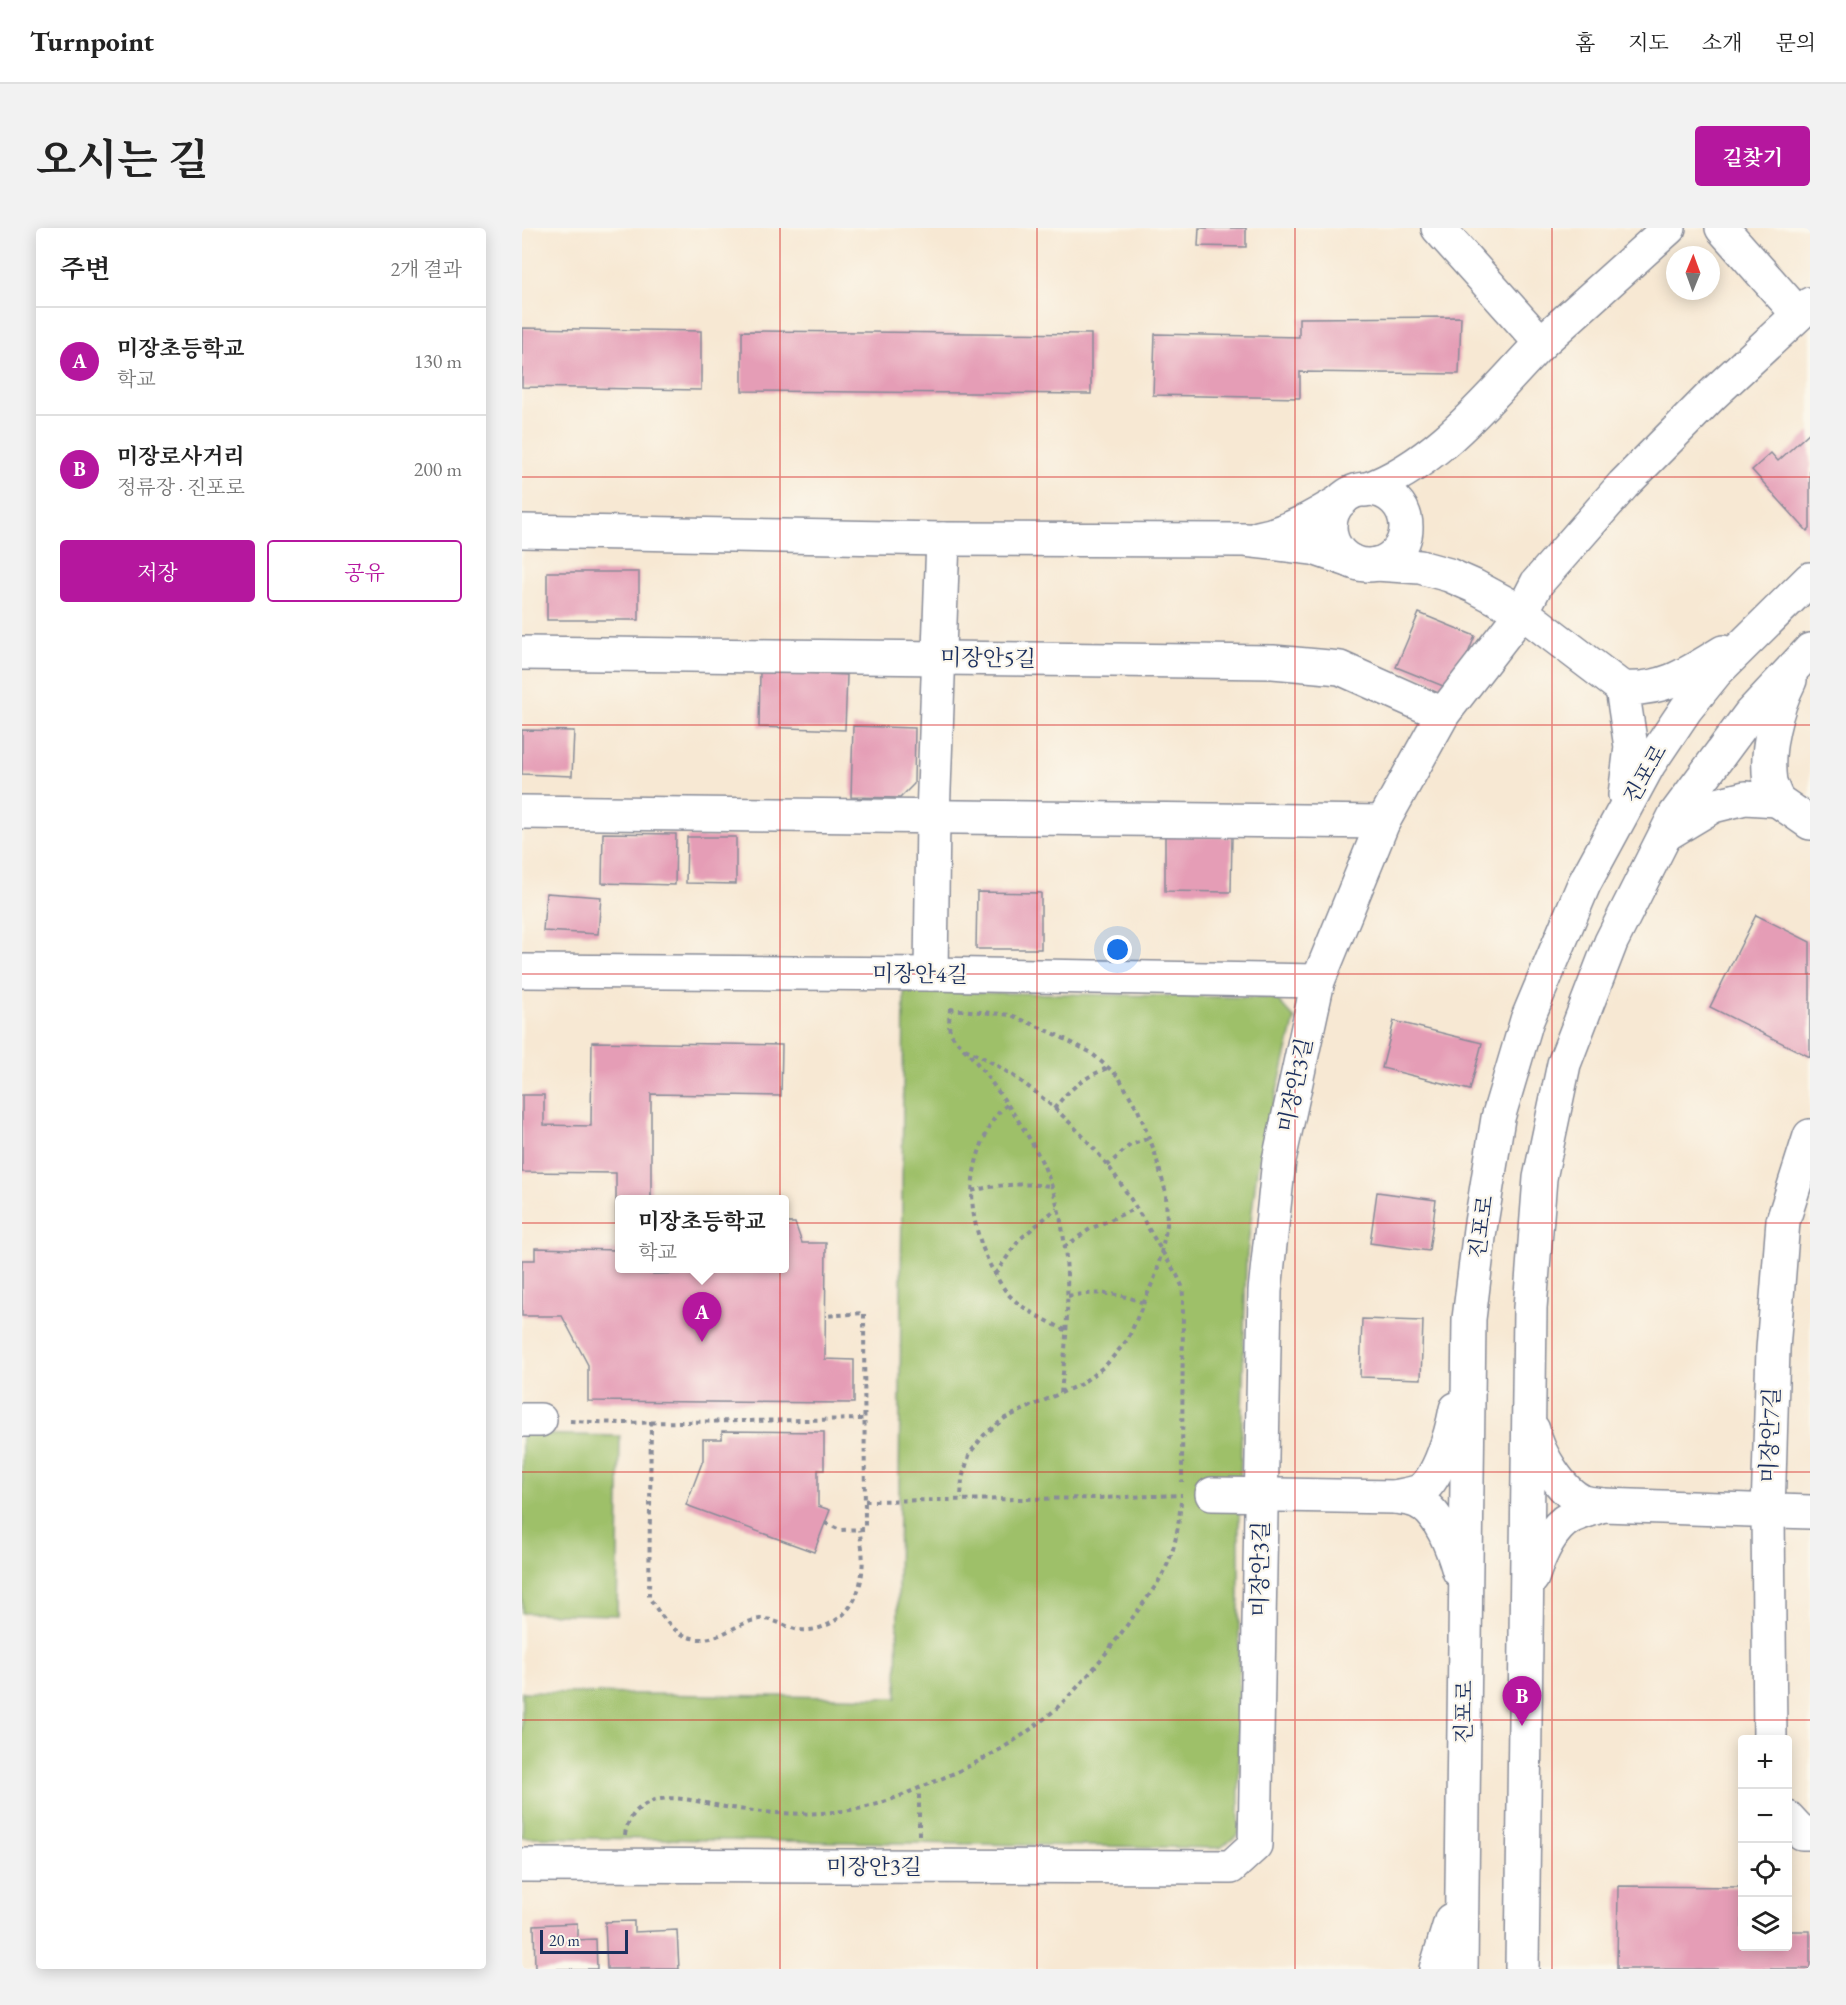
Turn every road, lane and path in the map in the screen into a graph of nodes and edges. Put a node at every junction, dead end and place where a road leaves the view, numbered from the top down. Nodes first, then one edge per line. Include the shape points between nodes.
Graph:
1 (1438, 228) edge
2 (1670, 228) edge
3 (1722, 228) edge
4 (1804, 309) edge
5 (1541, 343) junction
6 (1442, 444) junction
7 (1354, 495) junction
8 (1405, 522) junction
9 (522, 531) edge
10 (943, 539) junction
11 (1245, 540) junction
12 (1363, 563) junction
13 (1810, 579) edge
14 (1474, 586) junction
15 (1522, 612) junction
16 (1758, 630) junction
17 (522, 653) edge
18 (1804, 656) edge
19 (939, 658) junction
20 (1622, 688) junction
21 (1443, 714) junction
22 (1777, 800) junction
23 (522, 812) edge
24 (1622, 815) junction
25 (933, 817) junction
26 (1383, 822) junction
27 (1810, 823) edge
28 (1664, 835) junction
29 (522, 971) edge
30 (931, 974) junction
31 (1318, 981) junction
32 (965, 1049) junction
33 (1108, 1068) junction
34 (1007, 1105) junction
35 (1054, 1109) junction
36 (1810, 1136) edge
37 (1149, 1138) junction
38 (1107, 1166) junction
39 (1051, 1186) junction
40 (972, 1191) junction
41 (1057, 1208) junction
42 (1136, 1208) junction
43 (1064, 1247) junction
44 (1163, 1253) junction
45 (995, 1274) junction
46 (1068, 1296) junction
47 (1143, 1304) junction
48 (825, 1316) dead end
49 (1067, 1331) junction
50 (1469, 1342) junction
51 (1061, 1394) junction
52 (1529, 1413) junction
53 (865, 1419) junction
54 (531, 1420) edge
55 (651, 1421) junction
56 (1261, 1493) junction
57 (1197, 1494) junction
58 (1395, 1497) junction
59 (961, 1499) junction
60 (865, 1501) junction
61 (1603, 1505) junction
62 (1768, 1512) junction
63 (1810, 1512) edge
64 (825, 1523) dead end
65 (859, 1530) junction
66 (1527, 1591) junction
67 (1465, 1593) junction
68 (1770, 1735) edge
69 (919, 1788) junction
70 (1792, 1822) edge
71 (1463, 1832) junction
72 (1810, 1833) edge
73 (1524, 1843) junction
74 (522, 1865) edge
75 (623, 1865) junction
76 (918, 1866) junction
77 (1436, 1969) edge
78 (1461, 1969) edge
79 (1522, 1969) edge
80 (1546, 1969) edge

1 - 5 street
2 - 5 street
3 - 4 street
4 - 15 street, 미장안3길 via 1623,485 1537,583
5 - 6 street
6 - 7 street via 1391,479
6 - 8 street via 1415,477 1405,499
7 - 8 street via 1378,491 1389,496 1399,504
7 - 11 street via 1311,519 1271,535
7 - 12 street via 1335,509 1331,533 1341,554
8 - 12 street via 1404,541 1397,552 1388,560
8 - 14 street via 1421,550
9 - 10 street
10 - 11 street
10 - 19 street
11 - 12 street via 1313,548
12 - 14 street via 1420,567 1449,574
13 - 16 street, 진포로
14 - 15 street
15 - 20 street
15 - 21 street, 미장안3길
16 - 20 street via 1696,669 1658,687
16 - 24 street, 진포로 via 1686,709 1649,764
17 - 19 street, 미장안5길
18 - 22 street via 1782,695 1770,740 1770,782
18 - 28 street, 진포로 via 1750,714
19 - 21 street, 미장안5길 via 1273,662 1340,668
19 - 25 street
20 - 24 street via 1631,747
21 - 26 street, 미장안3길
22 - 27 street
22 - 28 street via 1746,798 1713,806
23 - 25 street
24 - 50 street, 진포로 via 1584,884 1527,1020 1498,1118 1480,1229
25 - 26 street
25 - 30 street
26 - 31 street, 미장안3길
28 - 52 street, 진포로 via 1611,942 1564,1064 1540,1178 1530,1308
29 - 30 street, 미장안4길
30 - 31 street, 미장안4길
31 - 56 street, 미장안3길 via 1279,1160 1272,1220 1265,1291
32 - 33 path via 950,1032 950,1009 1011,1015 1090,1052
32 - 34 path
32 - 35 path via 1010,1072
33 - 35 path via 1077,1083
33 - 37 path via 1118,1076 1138,1110
34 - 39 path via 1039,1156
34 - 40 path via 988,1128 977,1155
35 - 38 path
36 - 62 street, 미장안7길 via 1783,1221 1773,1349
37 - 38 path via 1129,1146
37 - 44 path via 1166,1193
38 - 42 path
39 - 40 path via 1007,1185
39 - 41 path
40 - 45 path via 972,1214 981,1247
41 - 43 path
41 - 45 path via 1020,1239
42 - 43 path via 1105,1221
42 - 44 path
43 - 46 path
44 - 47 path
44 - 57 path via 1182,1286
45 - 49 path via 1011,1297
46 - 47 path via 1102,1293
46 - 49 path
47 - 51 path via 1128,1338 1106,1365
48 - 53 path via 864,1313
49 - 51 path
50 - 58 street via 1442,1458 1430,1481 1420,1490
50 - 67 street, 진포로
51 - 59 path via 1005,1418 984,1435 970,1453 962,1478
52 - 61 street via 1535,1440 1565,1488 1584,1502
52 - 66 street, 진포로
53 - 55 path
53 - 60 path
54 - 55 path
55 - 65 path via 649,1597 659,1614 686,1637 704,1639 763,1619 799,1630 823,1627 838,1620 851,1608 858,1593 862,1541
56 - 57 street
56 - 58 street
56 - 76 street, 미장안3길 via 1255,1845 1231,1867
57 - 59 path
57 - 69 path via 1158,1580 1111,1648 1070,1695 1034,1727 994,1753
58 - 67 street via 1420,1503 1435,1518 1451,1542
59 - 60 path
60 - 65 path via 865,1529
61 - 62 street
61 - 66 street via 1569,1518 1555,1532 1540,1556
62 - 63 street
62 - 68 street, 미장안7길
64 - 65 path via 840,1530
66 - 73 street, 진포로
67 - 71 street, 진포로
69 - 75 path via 865,1807 778,1815 657,1799 646,1803 630,1819 625,1830
69 - 76 path
70 - 72 street via 1802,1833
71 - 77 street via 1450,1922
71 - 78 street, 진포로
73 - 79 street, 진포로
73 - 80 street via 1534,1924
74 - 75 street, 미장안3길
75 - 76 street, 미장안3길

